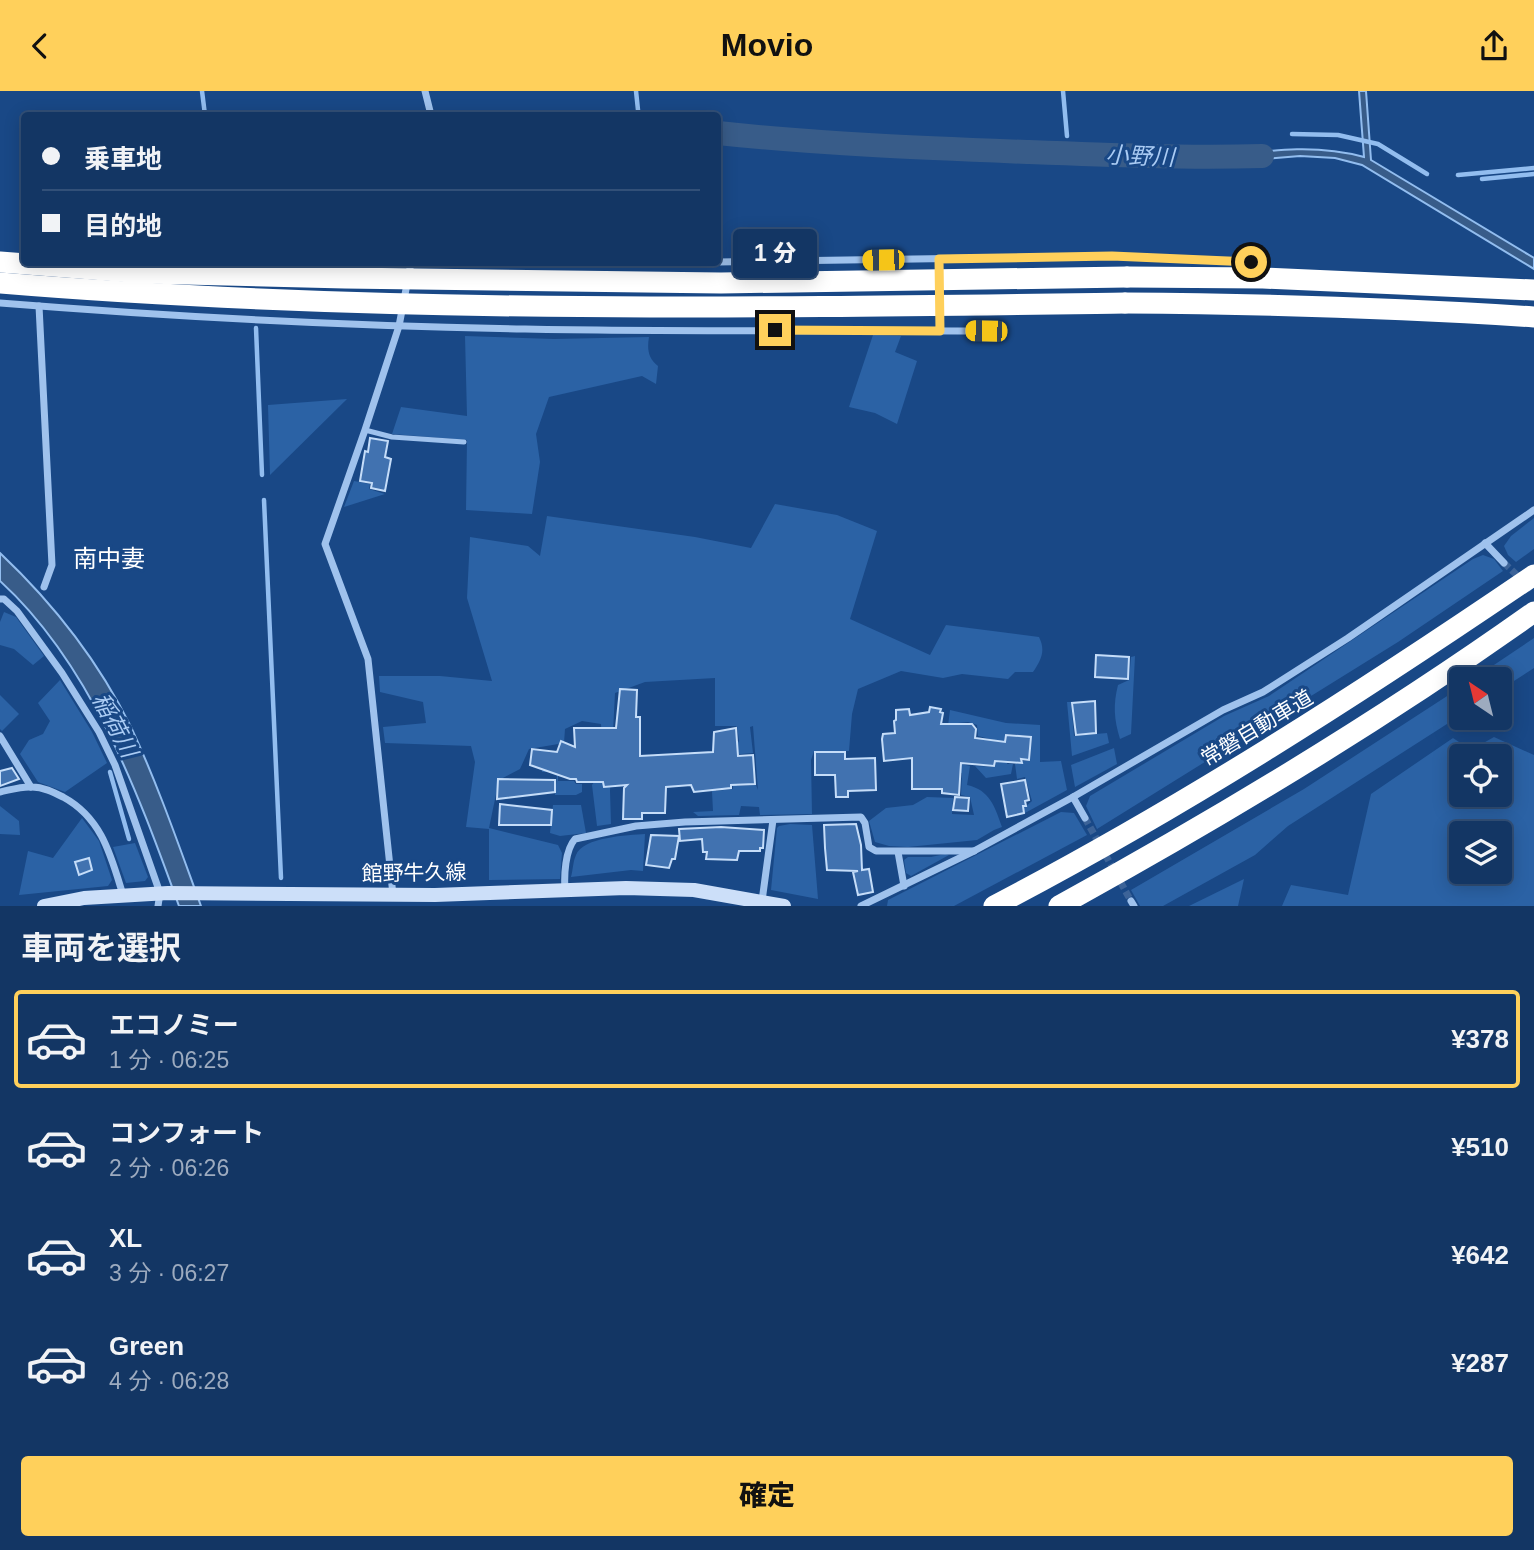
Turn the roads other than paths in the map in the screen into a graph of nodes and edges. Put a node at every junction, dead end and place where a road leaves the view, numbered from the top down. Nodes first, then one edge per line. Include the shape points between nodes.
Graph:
1 (425, 91) edge
2 (430, 112) edge
3 (939, 259) junction
4 (0, 262) edge
5 (721, 262) edge
6 (1251, 262) dead end
7 (21, 264) edge
8 (52, 266) edge
9 (410, 266) edge
10 (0, 283) edge
11 (1534, 290) edge
12 (0, 303) edge
13 (39, 306) junction
14 (1534, 317) edge
15 (399, 326) junction
16 (940, 331) junction
17 (986, 331) dead end
18 (365, 430) junction
19 (464, 442) dead end
20 (1534, 510) edge
21 (1485, 543) junction
22 (1504, 563) tunnel mouth
23 (1534, 575) edge
24 (44, 587) dead end
25 (0, 599) edge
26 (1534, 612) edge
27 (0, 736) edge
28 (32, 787) junction
29 (0, 792) edge
30 (1073, 797) junction
31 (1085, 818) tunnel mouth
32 (773, 820) junction
33 (974, 851) junction
34 (898, 852) junction
35 (904, 886) junction
36 (565, 890) junction
37 (123, 895) junction
38 (393, 895) junction
39 (162, 897) edge
40 (762, 901) junction
41 (44, 906) edge
42 (784, 906) edge
43 (862, 906) edge
44 (994, 906) edge
45 (1059, 906) edge

1 - 2 street
3 - 5 street
3 - 6 street via 1112,256
3 - 16 street
4 - 7 highway, bridge
8 - 11 highway, bridge via 144,273 721,283 1263,278
9 - 15 street
10 - 14 highway, bridge via 142,295 526,306 1240,304
12 - 13 street
13 - 15 street
13 - 24 street via 52,565
15 - 16 street
15 - 18 street
16 - 17 street
18 - 19 lane via 392,437
18 - 38 street via 325,544 368,659
20 - 21 street
21 - 22 street
21 - 30 street via 1263,692 1223,709
23 - 44 highway, 常磐自動車道 via 1327,714 1141,826
25 - 39 street via 17,611 99,732
26 - 45 highway via 1344,741
27 - 28 street
28 - 29 street
28 - 37 street via 74,803 97,826
30 - 31 street
30 - 33 street
32 - 34 street via 861,817 869,847
32 - 36 street via 636,826 575,839 570,845
32 - 40 street
33 - 34 street
33 - 35 street
34 - 35 street
35 - 43 street
36 - 38 main road, 館野牛久線 via 435,899
36 - 40 main road, 館野牛久線 via 694,890
37 - 39 main road, 館野牛久線
37 - 41 main road, 館野牛久線
38 - 39 main road, 館野牛久線 via 200,893
40 - 42 main road, 館野牛久線

